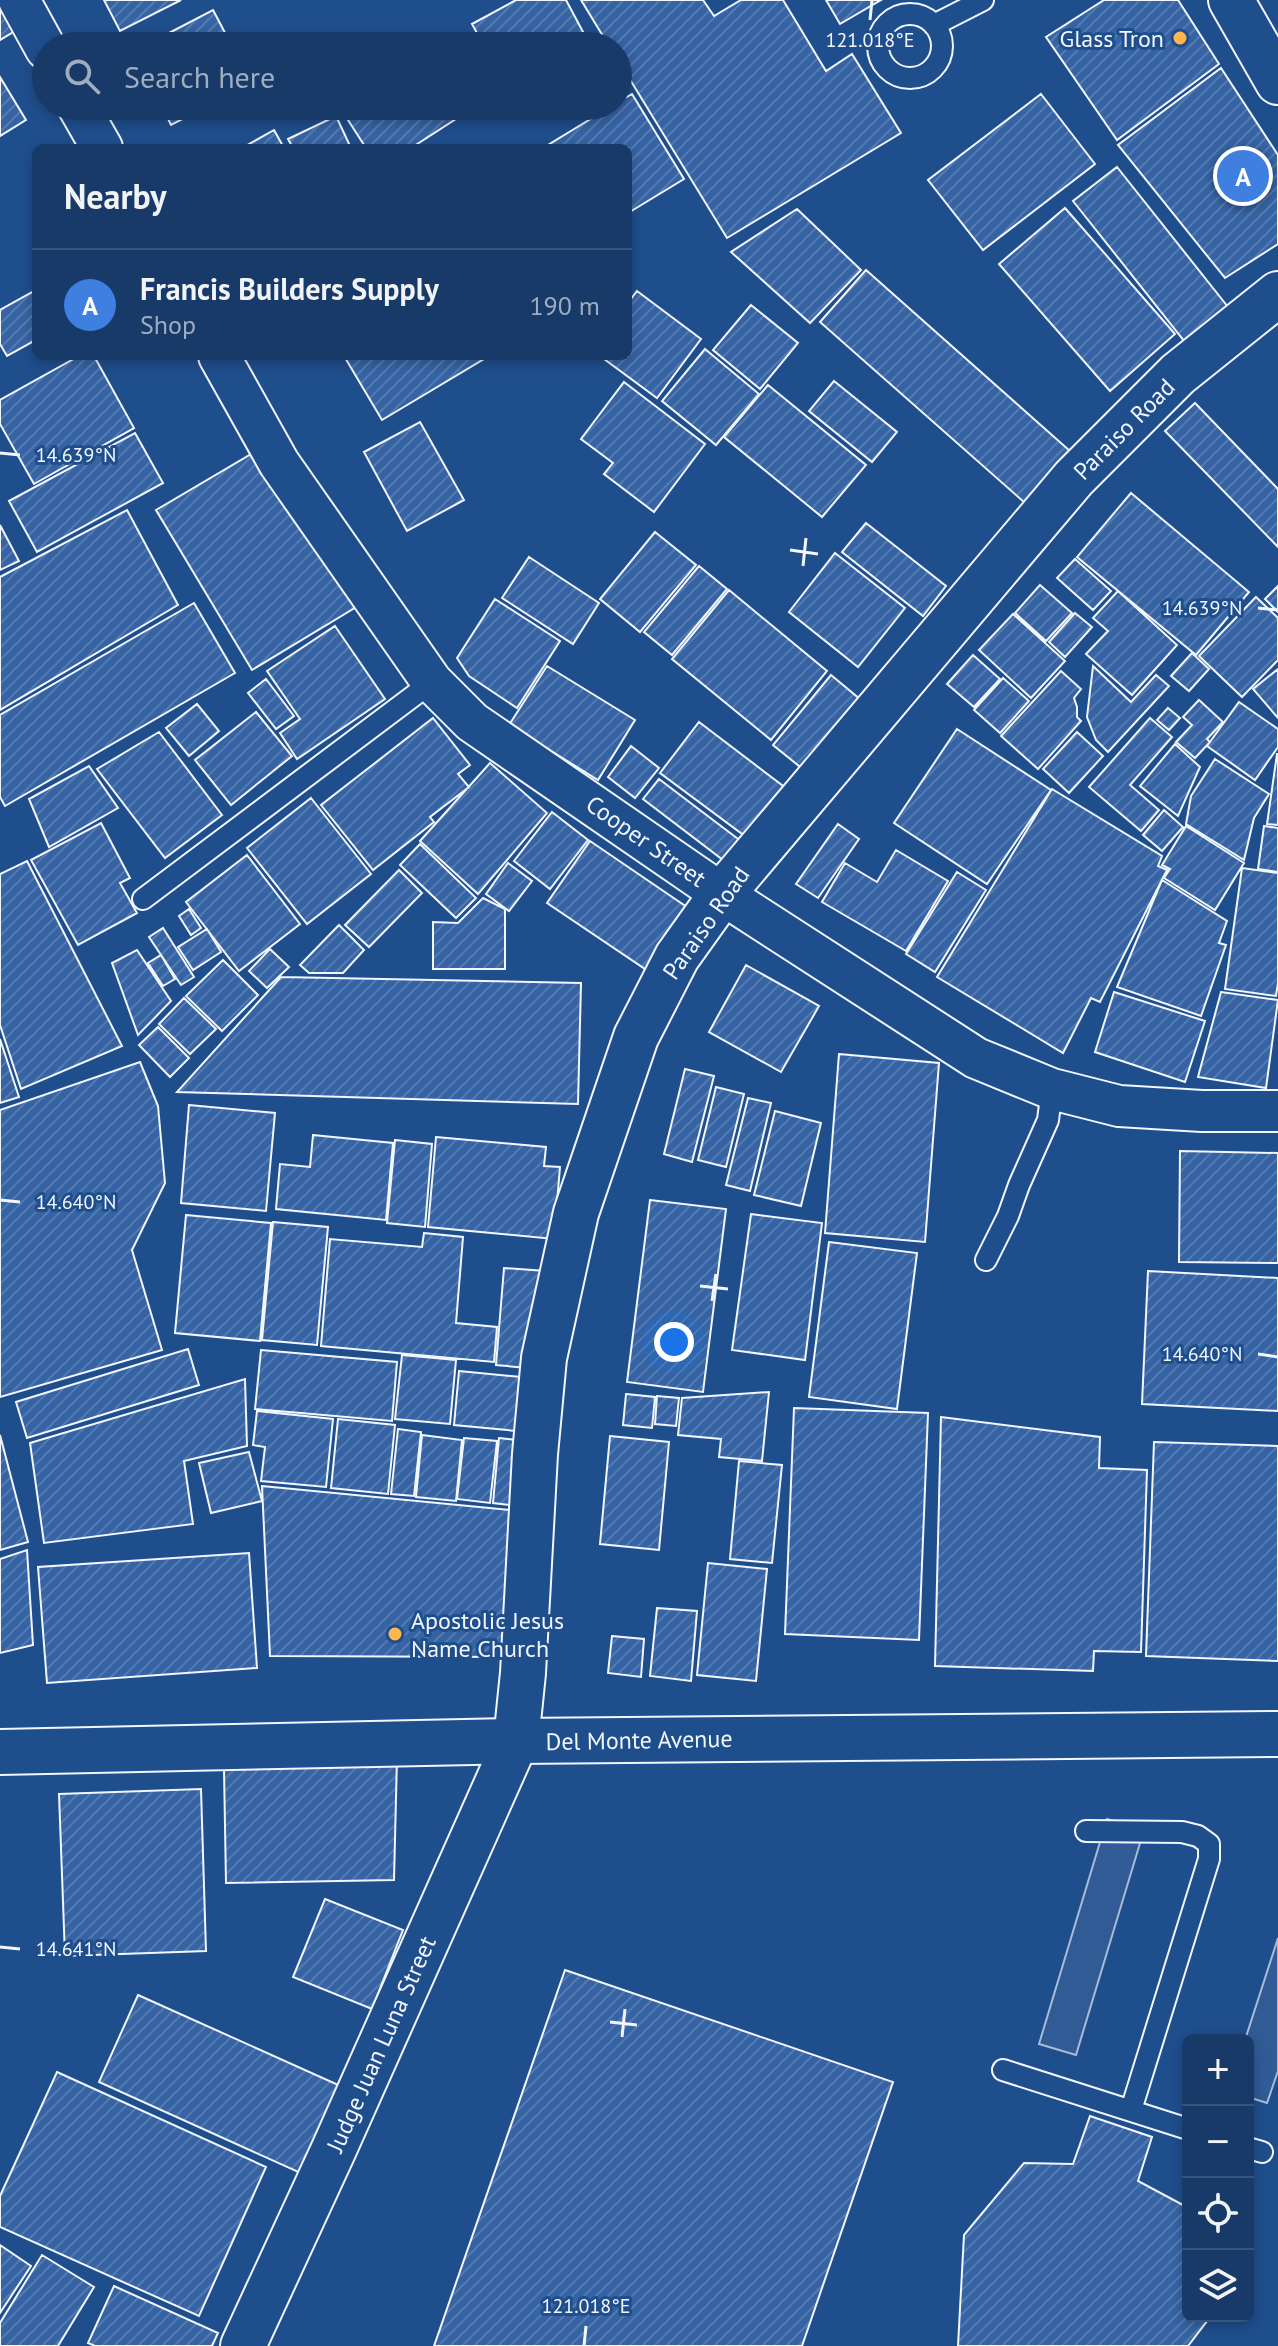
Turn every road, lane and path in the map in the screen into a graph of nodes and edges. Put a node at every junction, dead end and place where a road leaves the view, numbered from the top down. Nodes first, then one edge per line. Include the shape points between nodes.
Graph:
1 (19, 0) edge
2 (983, 0) edge
3 (1231, 0) edge
4 (934, 25) dead end
5 (37, 32) edge
6 (1278, 82) edge
7 (86, 120) edge
8 (100, 144) edge
9 (1278, 294) edge
10 (221, 360) edge
11 (432, 682) junction
12 (722, 894) junction
13 (143, 899) dead end
14 (1052, 1089) junction
15 (1278, 1111) edge
16 (986, 1260) dead end
17 (1278, 1734) edge
18 (516, 1741) junction
19 (0, 1752) edge
20 (1086, 1831) dead end
21 (1003, 2070) dead end
22 (1131, 2110) junction
23 (1182, 2127) edge
24 (243, 2346) edge

1 - 5 street
2 - 4 lane
3 - 6 street
7 - 8 street
9 - 12 street, Paraiso Road via 1178,374 1074,478
10 - 11 street, Cooper Street via 279,463
11 - 12 street, Cooper Street via 472,722
11 - 13 lane
12 - 14 street, Cooper Street via 976,1058
12 - 18 street, Paraiso Road via 677,957 636,1037 576,1213 544,1358
14 - 15 street, Cooper Street via 1119,1106
14 - 16 lane via 1048,1120
17 - 18 street, Del Monte Avenue
18 - 19 street, Del Monte Avenue
18 - 24 street, Judge Juan Luna Street
20 - 22 lane via 1182,1832 1209,1844 1209,1859
21 - 22 lane
22 - 23 lane

